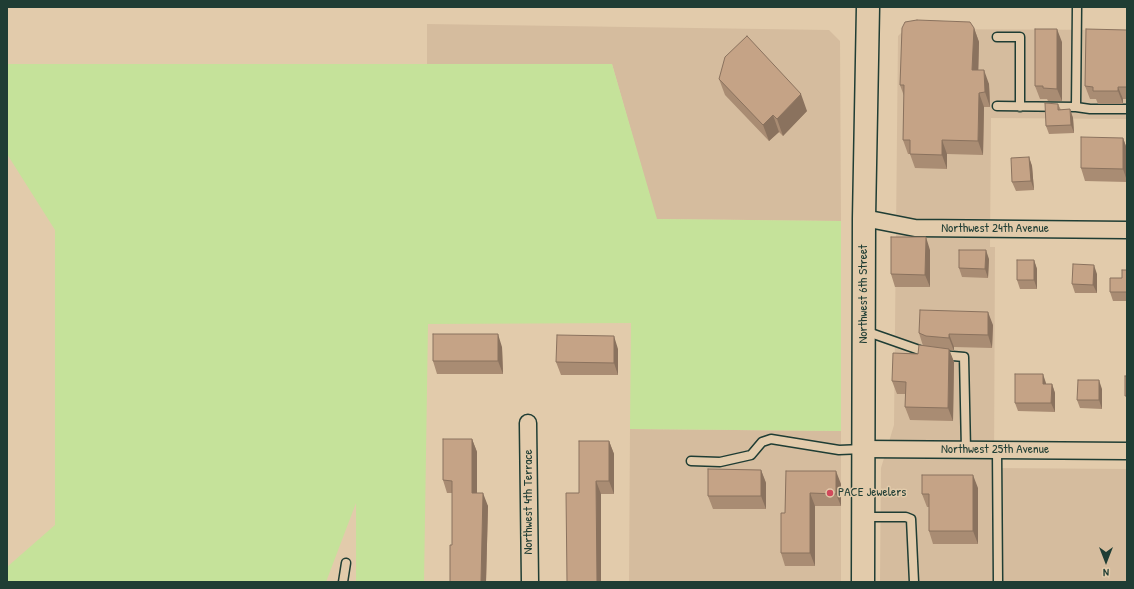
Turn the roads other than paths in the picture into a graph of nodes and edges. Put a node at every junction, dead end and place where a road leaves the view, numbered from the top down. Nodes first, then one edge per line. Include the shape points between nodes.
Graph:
1 (868, 7) edge
2 (1077, 7) edge
3 (996, 37) dead end
4 (996, 106) dead end
5 (1020, 107) junction
6 (1076, 107) junction
7 (1127, 108) edge
8 (864, 218) junction
9 (1127, 230) edge
10 (864, 330) junction
11 (528, 423) dead end
12 (864, 449) junction
13 (966, 450) junction
14 (996, 450) junction
15 (1127, 451) edge
16 (691, 461) dead end
17 (864, 517) junction
18 (346, 562) dead end
19 (343, 582) edge
20 (530, 582) edge
21 (863, 582) edge
22 (914, 582) edge
23 (998, 582) edge

1 - 8 main road, Northwest 6th Street
2 - 6 lane
3 - 5 lane via 1020,37
4 - 5 lane
5 - 6 lane
6 - 7 lane
8 - 9 street, Northwest 24th Avenue via 915,228
8 - 10 main road, Northwest 6th Street
10 - 12 main road, Northwest 6th Street
10 - 13 lane via 929,354 964,358
11 - 20 street, Northwest 4th Terrace
12 - 13 street, Northwest 25th Avenue
12 - 16 lane via 839,450 771,439 762,442 751,455 720,462
12 - 17 main road, Northwest 6th Street
13 - 14 street, Northwest 25th Avenue
14 - 15 street, Northwest 25th Avenue
14 - 23 lane
17 - 21 main road, Northwest 6th Street
17 - 22 lane via 912,519
18 - 19 lane

